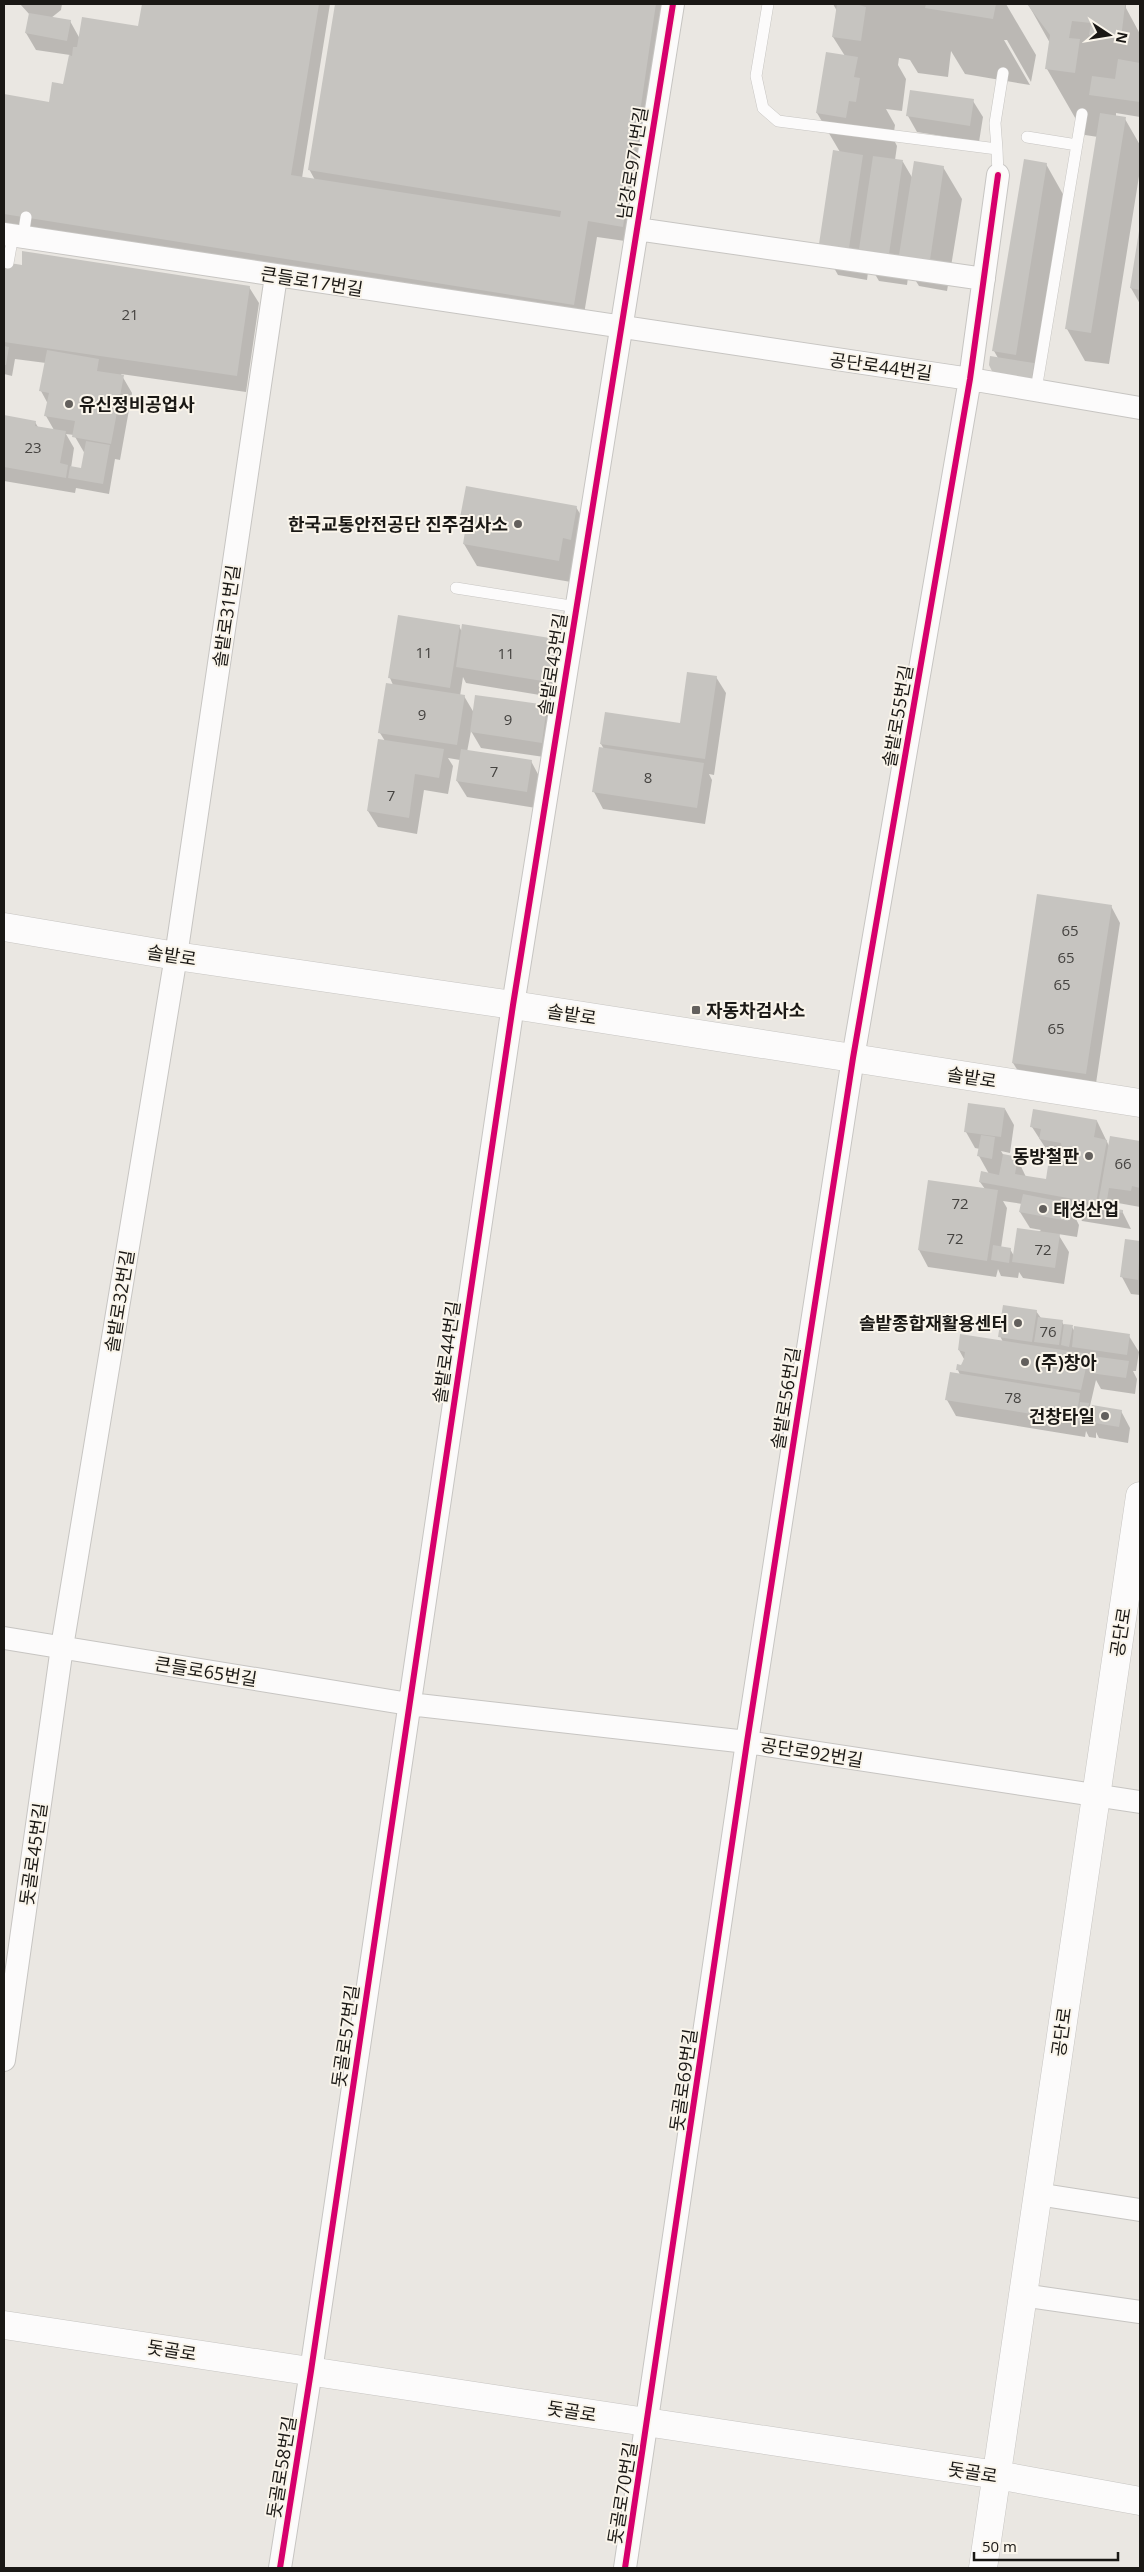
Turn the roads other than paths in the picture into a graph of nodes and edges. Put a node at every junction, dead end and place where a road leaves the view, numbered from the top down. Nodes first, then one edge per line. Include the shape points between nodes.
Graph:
1 (673, 4) edge
2 (768, 4) edge
3 (1003, 73) dead end
4 (1082, 114) dead end
5 (1026, 137) dead end
6 (1077, 145) junction
7 (997, 149) junction
8 (998, 175) joint
9 (637, 229) junction
10 (16, 231) edge
11 (8, 263) dead end
12 (276, 276) junction
13 (984, 279) junction
14 (621, 327) junction
15 (970, 379) junction
16 (1036, 390) junction
17 (1140, 408) edge
18 (456, 588) dead end
19 (577, 607) junction
20 (4, 927) edge
21 (176, 956) junction
22 (513, 1005) junction
23 (853, 1058) junction
24 (1140, 1103) edge
25 (1140, 1496) edge
26 (4, 1638) edge
27 (62, 1647) junction
28 (409, 1704) junction
29 (747, 1742) junction
30 (1095, 1795) junction
31 (1140, 1802) edge
32 (4, 2060) edge
33 (1037, 2194) junction
34 (1140, 2210) edge
35 (1022, 2295) junction
36 (1140, 2312) edge
37 (4, 2325) edge
38 (312, 2371) junction
39 (648, 2422) junction
40 (998, 2475) junction
41 (1140, 2501) edge
42 (280, 2568) edge
43 (625, 2568) edge
44 (983, 2568) edge

1 - 9 street, 남강로971번길
2 - 7 lane via 756,76 763,108 778,121
3 - 7 lane via 995,123
4 - 6 lane
5 - 6 lane
6 - 16 lane
7 - 8 lane
8 - 13 street
9 - 13 street, 남강로971번길
9 - 14 street, 남강로971번길
10 - 11 lane
10 - 12 street, 큰들로17번길
12 - 14 street, 큰들로17번길
12 - 21 street, 솔밭로31번길
13 - 15 street
14 - 15 street, 공단로44번길
14 - 19 street, 솔밭로43번길
15 - 16 street, 공단로44번길
15 - 23 street, 솔밭로55번길
16 - 17 street, 공단로44번길
18 - 19 lane
19 - 22 street, 솔밭로43번길
20 - 21 street, 솔밭로
21 - 22 street, 솔밭로
21 - 27 street, 솔밭로32번길
22 - 23 street, 솔밭로
22 - 28 street, 솔밭로44번길
23 - 24 street, 솔밭로
23 - 29 street, 솔밭로56번길
25 - 30 street, 공단로
26 - 27 street, 큰들로65번길
27 - 28 street, 큰들로65번길
27 - 32 street, 돗골로45번길
28 - 29 street, 공단로92번길
28 - 38 street, 돗골로57번길
29 - 30 street, 공단로92번길
29 - 39 street, 돗골로69번길
30 - 31 street, 공단로92번길
30 - 33 street, 공단로
33 - 34 street
33 - 35 street, 공단로
35 - 36 street
35 - 40 street, 공단로
37 - 38 street, 돗골로
38 - 39 street, 돗골로
38 - 42 street, 돗골로58번길
39 - 40 street, 돗골로
39 - 43 street, 돗골로70번길
40 - 41 street, 돗골로
40 - 44 street, 공단로

